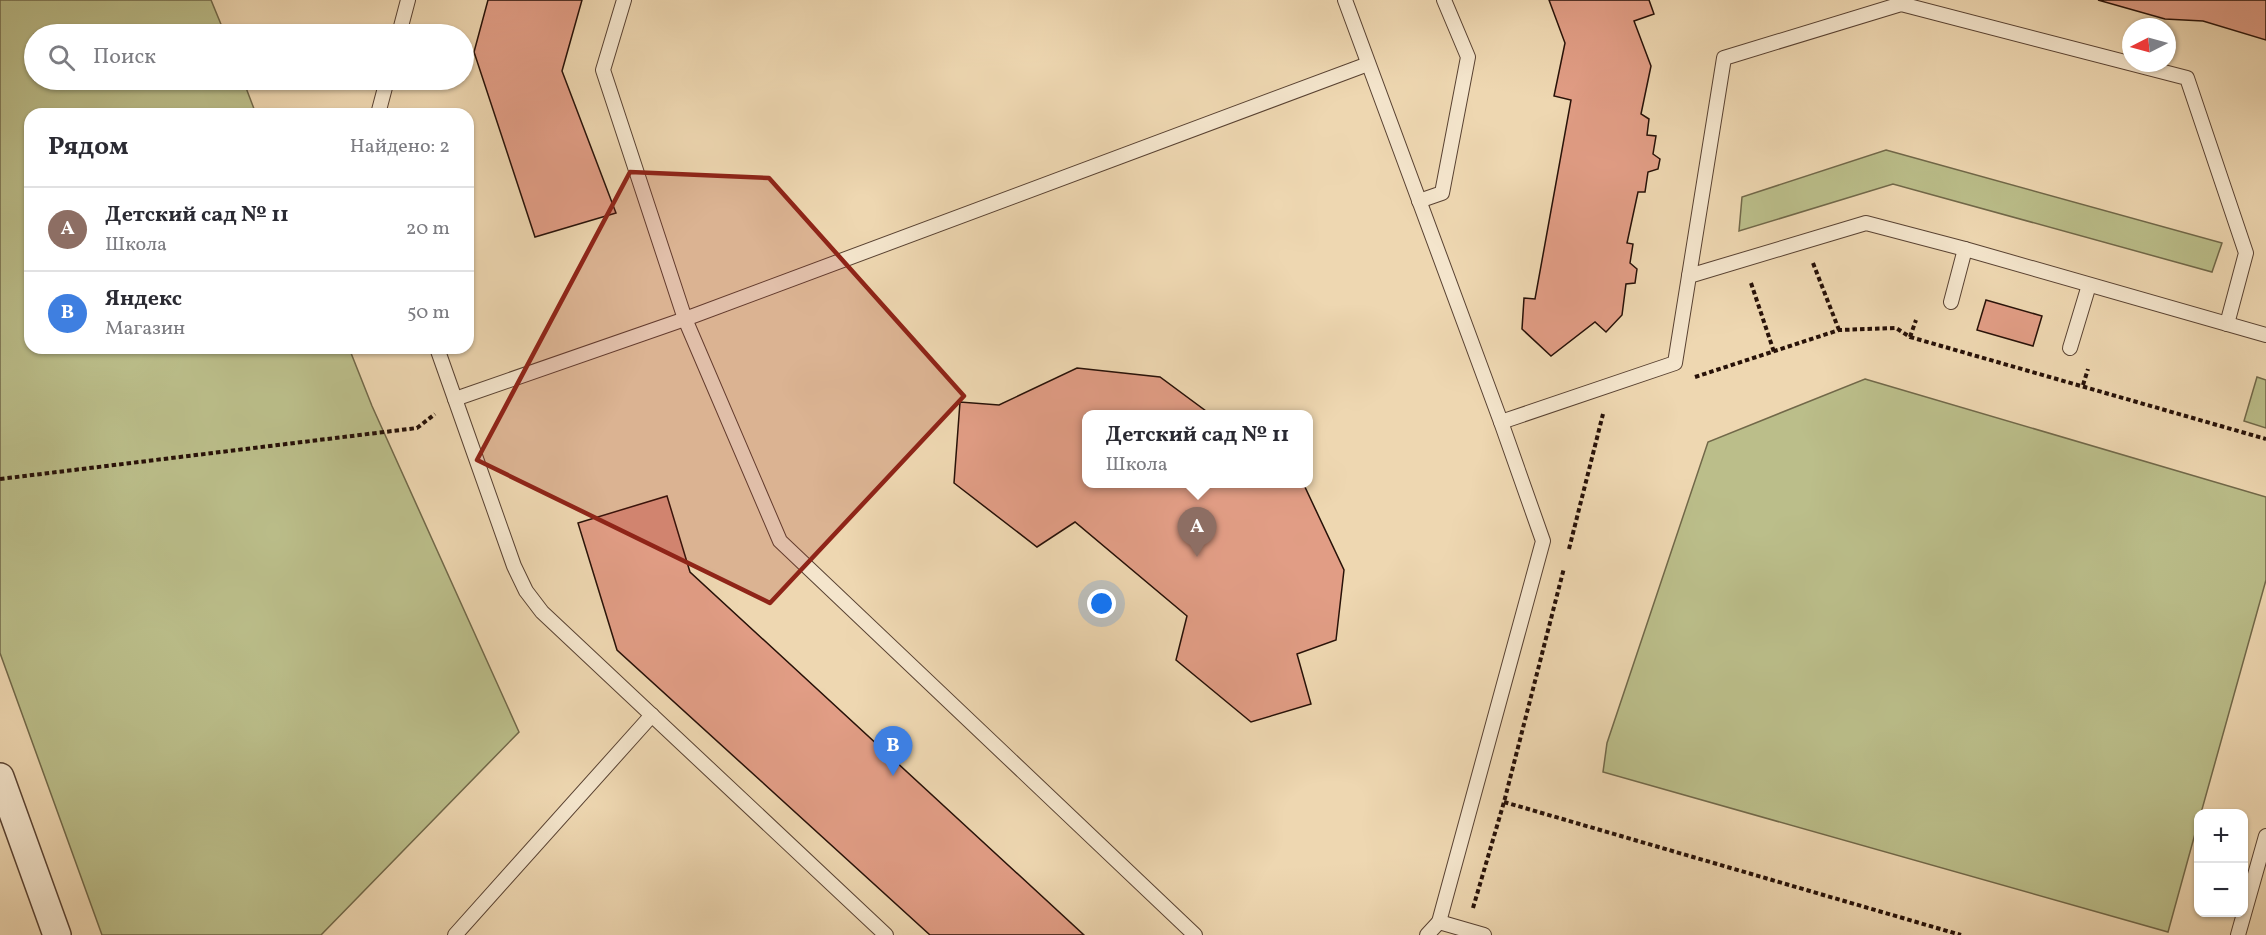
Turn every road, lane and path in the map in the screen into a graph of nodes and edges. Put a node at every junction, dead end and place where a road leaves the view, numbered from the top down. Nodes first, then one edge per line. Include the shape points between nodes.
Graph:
1 (408, 0) edge
2 (624, 0) edge
3 (1345, 0) edge
4 (1444, 0) edge
5 (402, 24) edge
6 (1368, 64) junction
7 (384, 90) edge
8 (380, 108) edge
9 (1419, 201) junction
10 (1965, 249) junction
11 (1813, 262) dead end
12 (1689, 276) junction
13 (1751, 282) dead end
14 (2089, 285) junction
15 (1951, 302) dead end
16 (685, 319) junction
17 (1916, 320) dead end
18 (2227, 324) junction
19 (1839, 330) junction
20 (2266, 335) edge
21 (1910, 337) junction
22 (2070, 348) dead end
23 (1774, 352) junction
24 (438, 354) edge
25 (2088, 369) dead end
26 (1689, 379) dead end
27 (2083, 385) junction
28 (455, 399) junction
29 (1605, 405) dead end
30 (1502, 422) junction
31 (2266, 439) edge
32 (0, 479) edge
33 (1567, 555) dead end
34 (1564, 566) dead end
35 (652, 715) junction
36 (0, 777) edge
37 (1475, 792) junction
38 (1504, 802) junction
39 (2266, 836) edge
40 (1439, 922) junction
41 (1467, 930) junction
42 (57, 935) edge
43 (455, 935) edge
44 (886, 935) edge
45 (1196, 935) edge
46 (1426, 935) edge
47 (1484, 935) edge
48 (1961, 935) edge
49 (2238, 935) edge

1 - 5 lane
2 - 16 lane via 603,70
3 - 6 lane
4 - 9 lane via 1468,57 1442,193
6 - 9 lane
6 - 16 lane
7 - 8 lane
9 - 30 lane
10 - 12 lane via 1866,223
10 - 14 lane
10 - 15 lane
11 - 19 path
12 - 18 lane via 1724,58 1901,4 2187,78 2246,253
12 - 30 lane via 1675,363
13 - 23 path
14 - 18 lane
14 - 22 lane
16 - 28 lane
16 - 45 lane via 780,541
17 - 21 path
18 - 20 lane
19 - 21 path via 1896,328
19 - 23 path
21 - 27 path
23 - 26 path
24 - 28 lane
25 - 27 path
27 - 31 path
28 - 32 path via 417,428
28 - 35 lane via 526,591 542,612
29 - 33 path
30 - 37 lane via 1543,541
34 - 38 path
35 - 43 lane
35 - 44 lane
36 - 42 street
37 - 38 path
37 - 40 lane
38 - 41 path
38 - 48 path
39 - 49 lane
40 - 41 lane
40 - 46 lane
41 - 47 lane

